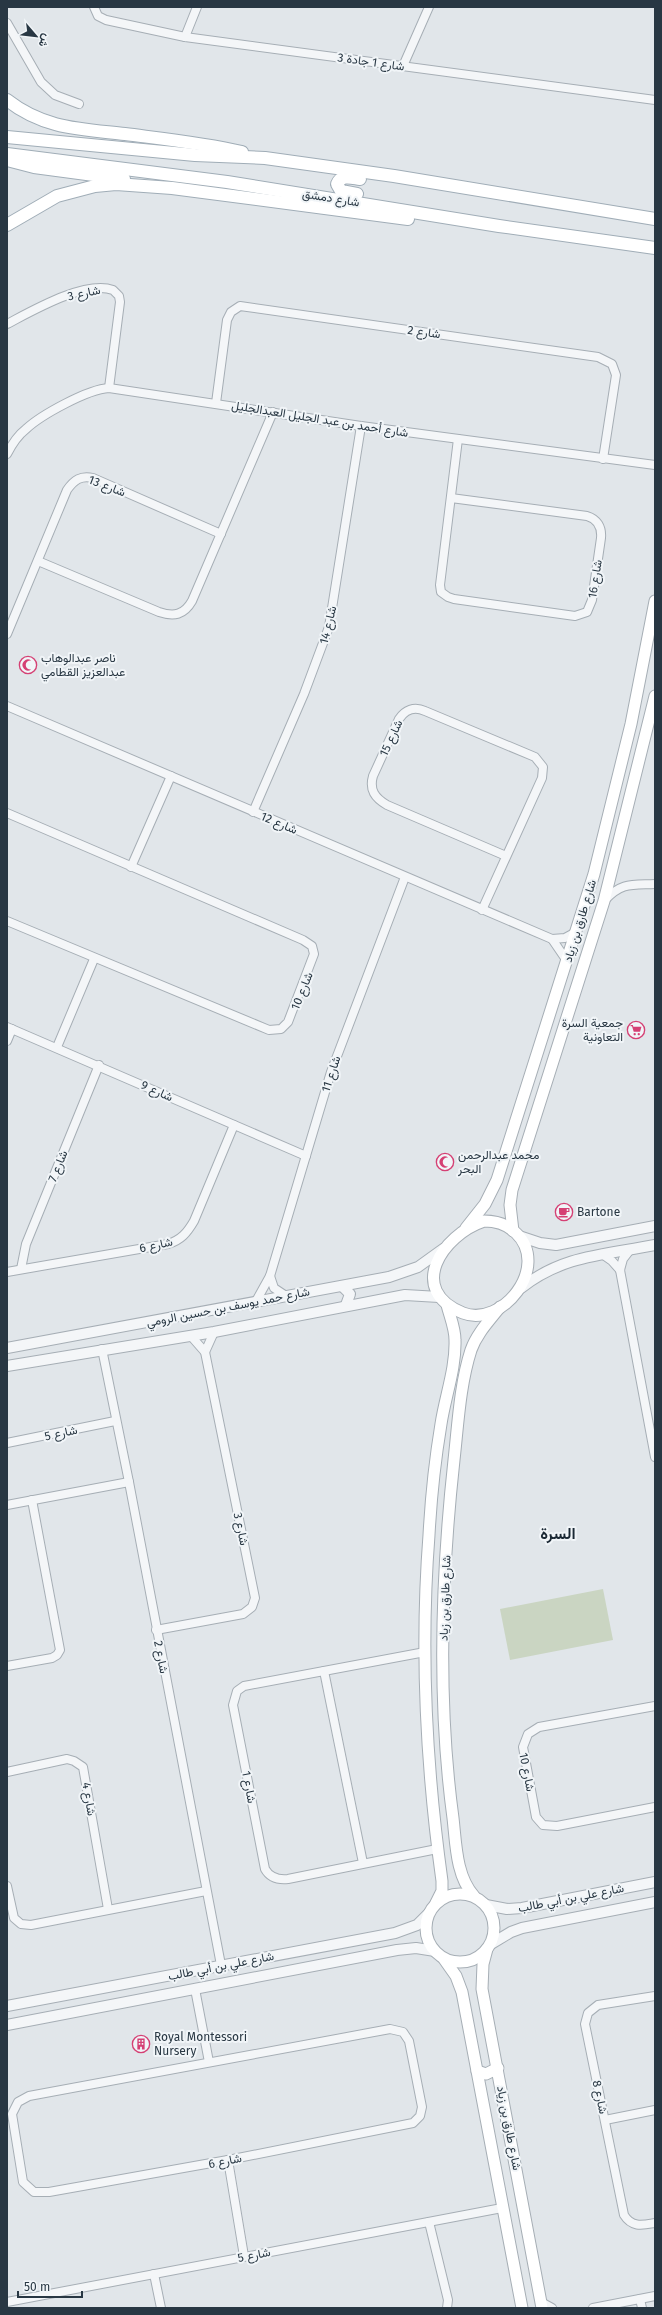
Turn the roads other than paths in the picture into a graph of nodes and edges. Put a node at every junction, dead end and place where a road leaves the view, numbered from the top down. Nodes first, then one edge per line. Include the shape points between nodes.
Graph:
1 (94, 7) edge
2 (197, 7) edge
3 (429, 7) edge
4 (7, 23) edge
5 (185, 37) junction
6 (403, 66) junction
7 (7, 100) edge
8 (655, 100) edge
9 (79, 104) dead end
10 (7, 137) edge
11 (7, 154) edge
12 (264, 158) junction
13 (7, 160) edge
14 (394, 176) junction
15 (172, 188) junction
16 (433, 215) junction
17 (655, 219) edge
18 (7, 225) edge
19 (655, 241) edge
20 (612, 242) junction
21 (655, 248) edge
22 (655, 253) edge
23 (7, 324) edge
24 (109, 388) junction
25 (216, 403) junction
26 (273, 412) junction
27 (361, 426) junction
28 (458, 439) junction
29 (7, 454) edge
30 (603, 459) junction
31 (655, 466) edge
32 (451, 498) junction
33 (221, 534) junction
34 (38, 561) junction
35 (655, 601) edge
36 (7, 634) edge
37 (655, 696) edge
38 (7, 706) edge
39 (631, 724) junction
40 (648, 727) junction
41 (171, 776) junction
42 (254, 812) junction
43 (7, 813) edge
44 (506, 856) junction
45 (131, 867) junction
46 (405, 877) junction
47 (655, 884) edge
48 (604, 900) junction
49 (482, 910) junction
50 (7, 921) edge
51 (576, 932) junction
52 (552, 939) junction
53 (94, 959) junction
54 (567, 961) junction
55 (10, 1028) edge
56 (7, 1041) edge
57 (56, 1047) junction
58 (99, 1066) junction
59 (234, 1125) junction
60 (306, 1156) junction
61 (655, 1226) edge
62 (466, 1228) junction
63 (516, 1233) junction
64 (655, 1245) edge
65 (443, 1249) junction
66 (630, 1250) junction
67 (602, 1254) junction
68 (21, 1269) junction
69 (620, 1270) junction
70 (7, 1272) edge
71 (270, 1276) junction
72 (342, 1286) junction
73 (521, 1288) junction
74 (286, 1296) junction
75 (439, 1297) junction
76 (254, 1303) junction
77 (447, 1305) junction
78 (346, 1306) junction
79 (500, 1307) junction
80 (214, 1332) junction
81 (191, 1336) junction
82 (7, 1348) edge
83 (102, 1349) junction
84 (205, 1352) junction
85 (7, 1366) edge
86 (115, 1421) junction
87 (653, 1436) edge
88 (7, 1443) edge
89 (655, 1457) edge
90 (129, 1482) junction
91 (32, 1500) junction
92 (7, 1505) edge
93 (156, 1630) junction
94 (425, 1652) junction
95 (7, 1666) edge
96 (324, 1671) junction
97 (655, 1706) edge
98 (445, 1729) junction
99 (426, 1730) junction
100 (447, 1759) junction
101 (428, 1760) junction
102 (7, 1772) edge
103 (655, 1807) edge
104 (437, 1848) junction
105 (363, 1863) junction
106 (655, 1882) edge
107 (7, 1886) edge
108 (206, 1891) junction
109 (474, 1896) junction
110 (552, 1902) junction
111 (655, 1902) edge
112 (486, 1905) junction
113 (433, 1908) junction
114 (108, 1909) junction
115 (554, 1921) junction
116 (396, 1933) junction
117 (489, 1947) junction
118 (398, 1950) junction
119 (435, 1952) junction
120 (444, 1959) junction
121 (221, 1966) junction
122 (195, 1990) junction
123 (87, 1991) junction
124 (62, 1996) junction
125 (655, 1996) edge
126 (7, 2006) edge
127 (87, 2010) junction
128 (64, 2014) junction
129 (7, 2025) edge
130 (209, 2062) junction
131 (498, 2068) junction
132 (477, 2071) junction
133 (501, 2084) junction
134 (480, 2088) junction
135 (655, 2110) edge
136 (605, 2120) junction
137 (228, 2160) junction
138 (502, 2208) junction
139 (429, 2222) junction
140 (655, 2223) edge
141 (244, 2256) junction
142 (154, 2274) junction
143 (655, 2296) edge
144 (640, 2299) junction
145 (7, 2302) edge
146 (542, 2305) edge
147 (161, 2308) edge
148 (447, 2308) edge
149 (522, 2308) edge
150 (552, 2308) edge
151 (592, 2308) edge
152 (642, 2308) edge

1 - 5 street, شارع 1 جادة 3 via 98,16 106,20
2 - 5 street
3 - 6 street
4 - 9 street via 41,82 55,95
5 - 6 street, شارع 1 جادة 3
6 - 8 street, شارع 1 جادة 3
7 - 12 main road via 27,114 60,127 205,144
10 - 12 main road via 195,155
11 - 16 main road, شارع دمشق via 227,182
12 - 14 main road
13 - 15 main road via 34,167 137,180
14 - 17 main road
14 - 19 main road via 376,180 344,177 340,179 338,186 344,192 458,212
15 - 16 main road via 412,219
15 - 18 main road via 116,184 75,190 45,202
16 - 20 main road, شارع دمشق
20 - 21 main road, شارع دمشق
20 - 22 main road
23 - 24 street, شارع 3 via 58,298 92,290 114,290 120,302
24 - 25 street, شارع أحمد بن عبد الجليل العبدالجليل
24 - 29 street, شارع أحمد بن عبد الجليل العبدالجليل via 87,393 33,423 18,437
25 - 26 street, شارع أحمد بن عبد الجليل العبدالجليل
25 - 30 street, شارع 2 via 227,320 231,312 240,306 598,357 612,364 616,375
26 - 27 street, شارع أحمد بن عبد الجليل العبدالجليل
26 - 33 street
27 - 28 street, شارع أحمد بن عبد الجليل العبدالجليل
27 - 42 street, شارع 14 via 329,627 311,677
28 - 30 street, شارع أحمد بن عبد الجليل العبدالجليل
28 - 32 street, شارع 16
30 - 31 street, شارع أحمد بن عبد الجليل العبدالجليل
32 - 32 street, شارع 16 via 440,585 443,594 454,599 575,616 587,612 592,600 601,538 601,530 594,520 587,516
33 - 34 street via 192,601 186,610 176,614 159,612
33 - 34 street, شارع 13 via 93,478 82,477 67,490
34 - 36 street, شارع 13
35 - 39 main road, شارع طارق بن زياد
37 - 40 main road, شارع طارق بن زياد
38 - 41 street, شارع 12
39 - 40 main road via 638,732
39 - 51 main road, شارع طارق بن زياد via 599,858
40 - 48 main road, شارع طارق بن زياد
41 - 42 street, شارع 12
41 - 45 street
42 - 46 street, شارع 12
43 - 45 street, شارع 10
44 - 44 street, شارع 15 via 543,774 542,764 534,757 425,710 413,709 405,712 399,719 373,776 371,786 375,796 387,805
44 - 49 street, شارع 15
45 - 53 street, شارع 10 via 303,940 312,946 313,963 288,1022 281,1029 274,1030
46 - 49 street, شارع 12
46 - 60 street, شارع 11 via 336,1058
47 - 48 street via 622,886
48 - 63 main road, شارع طارق بن زياد via 512,1190 510,1206
49 - 52 street, شارع 12
50 - 53 street, شارع 10
51 - 52 street via 565,938
51 - 54 main road, شارع طارق بن زياد
52 - 54 street
53 - 57 street
54 - 62 main road, شارع طارق بن زياد via 497,1180 485,1204
55 - 56 street
55 - 57 street, شارع 9
57 - 58 street, شارع 9
58 - 59 street, شارع 9
58 - 68 street, شارع 7 via 26,1244
59 - 60 street, شارع 9
59 - 68 street, شارع 6 via 194,1221 179,1240
60 - 71 street, شارع 11
61 - 63 street via 556,1245 540,1243
62 - 63 main road via 484,1221 492,1221 507,1226
62 - 65 main road
63 - 73 main road via 526,1249 529,1263
64 - 66 street
65 - 72 street, شارع حمد يوسف بن حسين الرومي via 424,1264 408,1271
65 - 75 main road via 434,1270 434,1284
66 - 67 street
66 - 69 street via 623,1259
67 - 69 street
67 - 73 street via 558,1265
68 - 70 street, شارع 6
69 - 87 street
71 - 74 street via 274,1288
71 - 76 street, شارع 11
72 - 74 street, شارع حمد يوسف بن حسين الرومي
72 - 78 street via 350,1294
73 - 79 main road
74 - 76 street, شارع حمد يوسف بن حسين الرومي
75 - 77 main road
75 - 78 street, شارع حمد يوسف بن حسين الرومي via 405,1295
76 - 82 street, شارع حمد يوسف بن حسين الرومي
77 - 79 main road via 465,1314 478,1315
77 - 94 main road, شارع طارق بن زياد via 455,1344 441,1423 431,1504
78 - 80 street, شارع حمد يوسف بن حسين الرومي
79 - 98 main road, شارع طارق بن زياد via 477,1337 472,1349 458,1428 446,1550 443,1615
80 - 81 street, شارع حمد يوسف بن حسين الرومي
80 - 84 street
81 - 83 street, شارع حمد يوسف بن حسين الرومي
81 - 84 street, شارع 3
83 - 85 street, شارع حمد يوسف بن حسين الرومي
83 - 86 street, شارع 2
84 - 93 street, شارع 3 via 255,1598 252,1607 243,1614
86 - 88 street, شارع 5
86 - 90 street, شارع 2
87 - 89 street
90 - 91 street
90 - 93 street, شارع 2
91 - 92 street
91 - 95 street via 60,1650 52,1658
93 - 108 street, شارع 2
94 - 96 street, شارع 1
94 - 99 main road, شارع طارق بن زياد
96 - 105 street
96 - 105 street, شارع 1 via 244,1686 234,1698 233,1705 265,1868 273,1877 284,1879
97 - 103 street, شارع 10 via 539,1727 528,1734 523,1747 536,1817 543,1825 557,1826
98 - 99 main road via 442,1735 436,1738 430,1737
98 - 100 main road, شارع طارق بن زياد
99 - 101 main road, شارع طارق بن زياد
100 - 101 main road via 443,1753 436,1751 430,1754
100 - 109 main road, شارع طارق بن زياد via 461,1871 468,1889
101 - 104 main road, شارع طارق بن زياد
102 - 114 street, شارع 4 via 67,1759 83,1767
104 - 105 street, شارع 1
104 - 113 main road, شارع طارق بن زياد via 442,1888
106 - 110 street, شارع علي بن أبي طالب
107 - 114 street via 14,1918 27,1925
108 - 114 street
108 - 121 street, شارع 2
109 - 112 main road
109 - 113 main road via 462,1893 451,1895
110 - 112 street, شارع علي بن أبي طالب via 515,1909
110 - 115 street via 546,1913
111 - 115 street, شارع علي بن أبي طالب
112 - 117 main road via 494,1924 494,1934
113 - 116 street, شارع علي بن أبي طالب via 417,1925
113 - 119 main road via 426,1924 427,1936
115 - 117 street, شارع علي بن أبي طالب via 516,1930
116 - 118 street via 401,1943
116 - 121 street, شارع علي بن أبي طالب
117 - 120 main road via 479,1957 468,1962
117 - 131 main road, شارع طارق بن زياد via 482,1982
118 - 119 street, شارع علي بن أبي طالب via 421,1948
118 - 122 street, شارع علي بن أبي طالب
119 - 120 main road
120 - 132 main road, شارع طارق بن زياد via 460,1987
121 - 123 street, شارع علي بن أبي طالب
122 - 127 street, شارع علي بن أبي طالب
122 - 130 street
123 - 124 street, شارع علي بن أبي طالب
123 - 127 street via 83,1994 81,2003
124 - 126 street, شارع علي بن أبي طالب
124 - 128 street via 67,2002
125 - 136 street, شارع 8 via 598,2005 588,2014 585,2029
127 - 128 street, شارع علي بن أبي طالب
128 - 129 street, شارع علي بن أبي طالب
130 - 137 street, شارع 6 via 394,2029 403,2032 407,2037 422,2107 419,2119 409,2125
130 - 137 street, شارع 6 via 29,2096 21,2100 12,2114 23,2182 30,2190 38,2193
131 - 132 main road via 486,2074
131 - 133 main road, شارع طارق بن زياد
132 - 134 main road, شارع طارق بن زياد
133 - 134 main road via 488,2084
133 - 146 main road, شارع طارق بن زياد
134 - 138 main road, شارع طارق بن زياد
135 - 136 street
136 - 140 street, شارع 8 via 624,2215 636,2225
137 - 141 street
138 - 139 street, شارع 5
138 - 149 main road, شارع طارق بن زياد
139 - 141 street, شارع 5
139 - 148 street via 448,2300
141 - 142 street, شارع 5
142 - 145 street, شارع 5
142 - 147 street
143 - 144 street
144 - 151 street
144 - 152 street
146 - 150 street

